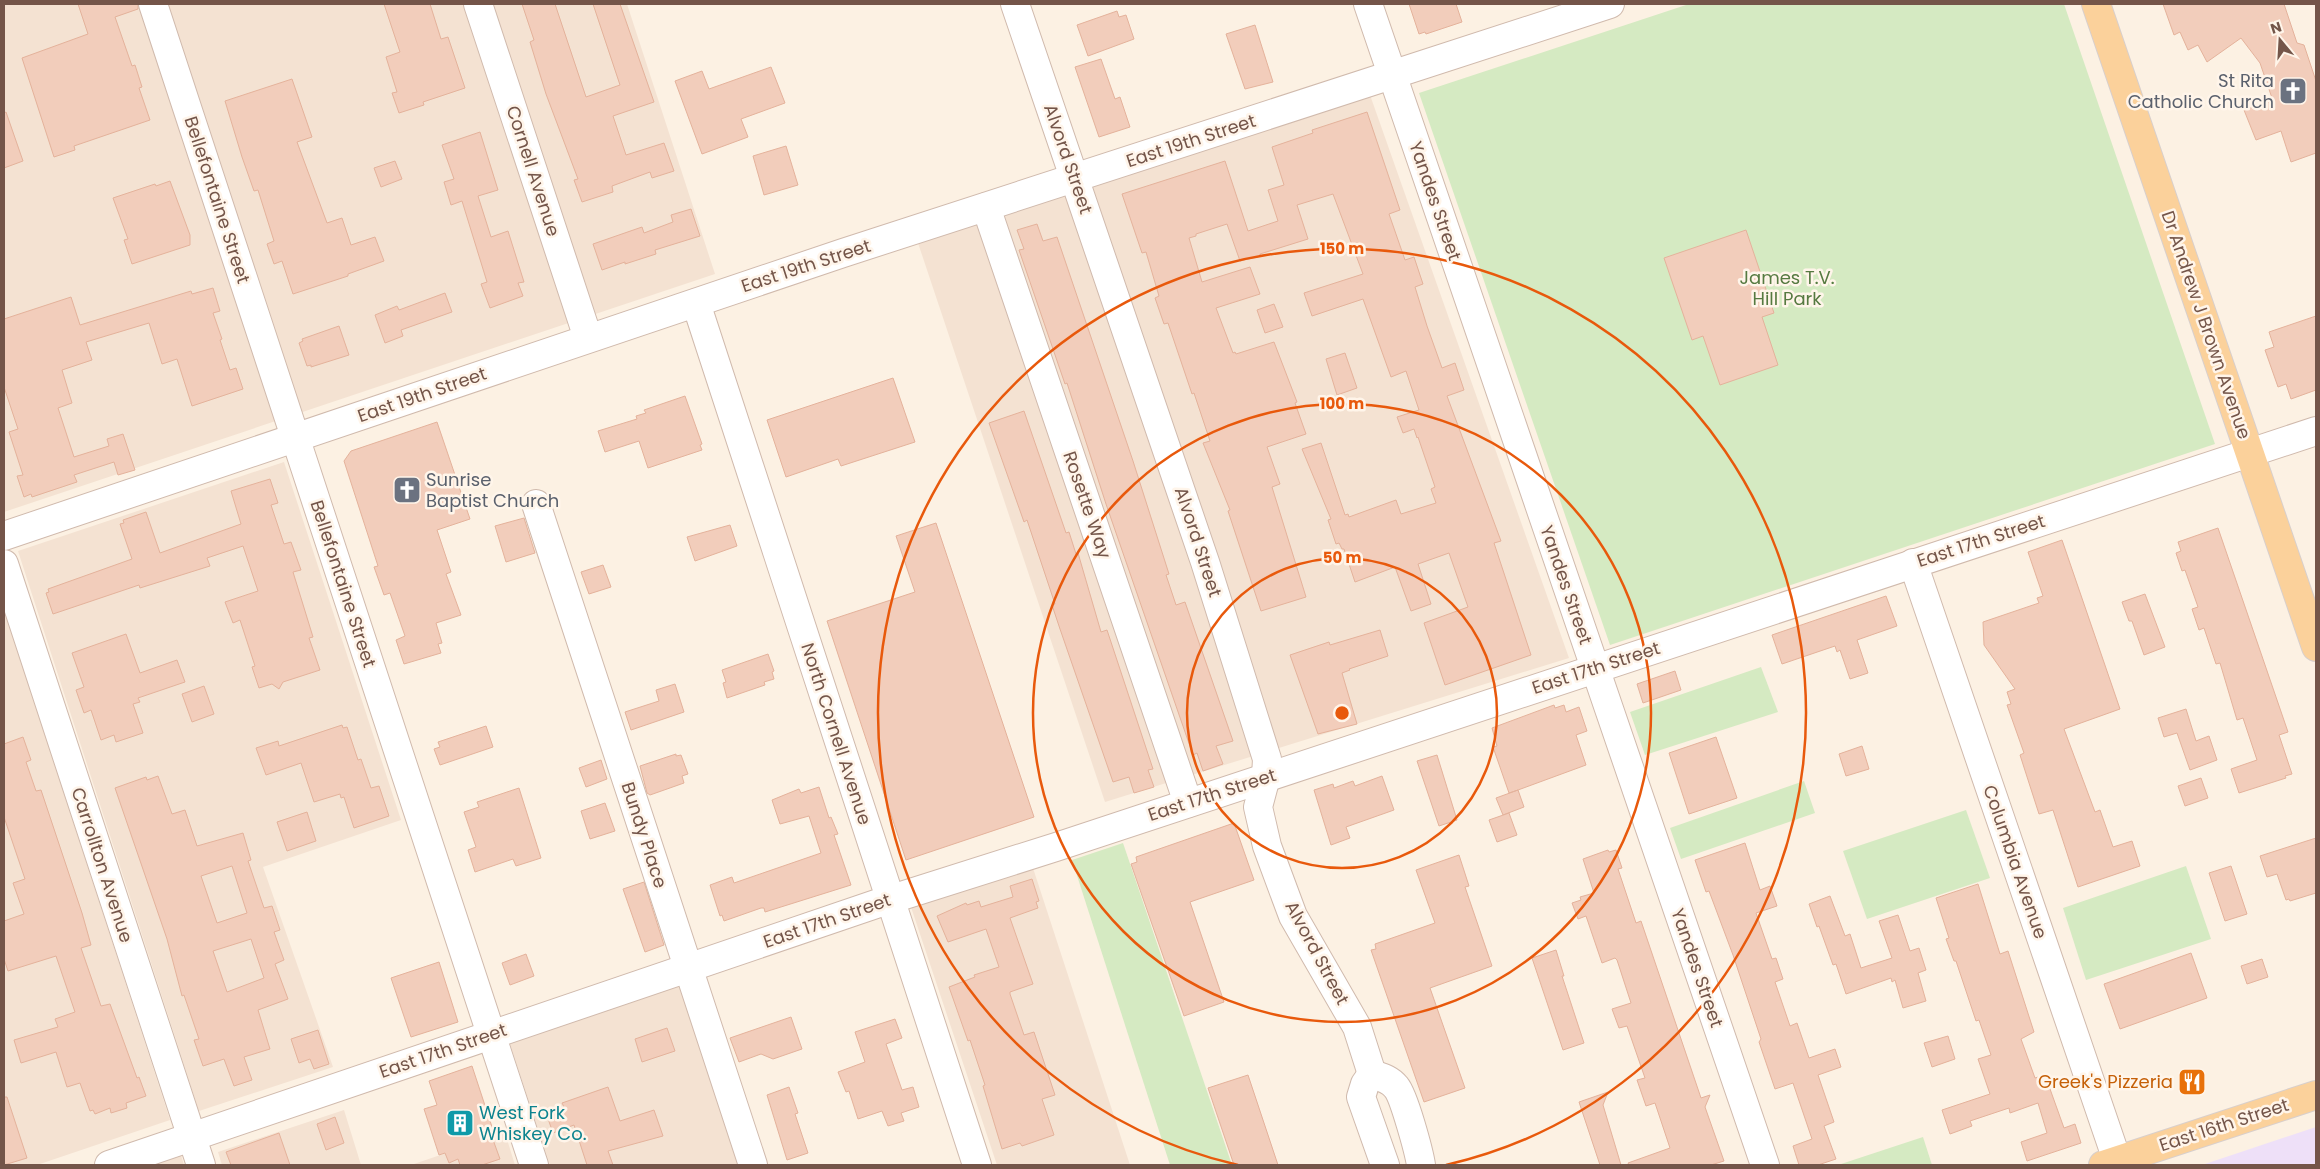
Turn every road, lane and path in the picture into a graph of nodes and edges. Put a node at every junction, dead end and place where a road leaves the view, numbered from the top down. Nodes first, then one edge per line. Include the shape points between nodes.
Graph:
1 (152, 4) edge
2 (478, 4) edge
3 (1015, 4) edge
4 (1368, 4) edge
5 (1610, 4) edge
6 (2096, 4) edge
7 (1392, 76) junction
8 (1075, 178) junction
9 (986, 207) junction
10 (696, 303) junction
11 (588, 338) junction
12 (2316, 431) edge
13 (295, 438) junction
14 (2249, 453) junction
15 (536, 504) dead end
16 (4, 536) edge
17 (1914, 563) junction
18 (4, 564) edge
19 (2316, 647) edge
20 (1594, 668) junction
21 (1266, 777) junction
22 (1188, 803) junction
23 (890, 900) junction
24 (688, 968) junction
25 (491, 1035) junction
26 (1372, 1074) junction
27 (2316, 1095) edge
28 (192, 1137) junction
29 (2110, 1163) edge
30 (109, 1165) edge
31 (201, 1165) edge
32 (534, 1165) edge
33 (753, 1165) edge
34 (977, 1165) edge
35 (1385, 1165) edge
36 (1421, 1165) edge
37 (1765, 1165) edge

1 - 13 street, Bellefontaine Street
2 - 11 street, Cornell Avenue
3 - 8 street, Alvord Street
4 - 7 street, Yandes Street
5 - 7 street, East 19th Street
6 - 14 main road, Dr Andrew J Brown Avenue
7 - 8 street, East 19th Street
7 - 20 street, Yandes Street
8 - 9 street, East 19th Street
8 - 21 street, Alvord Street via 1205,562 1267,759
9 - 10 street, East 19th Street
9 - 22 street, Rosette Way
10 - 11 street, East 19th Street
10 - 23 street, North Cornell Avenue
11 - 13 street, East 19th Street
12 - 14 street, East 17th Street
13 - 16 street, East 19th Street
13 - 25 street, Bellefontaine Street
14 - 17 street, East 17th Street
14 - 19 main road, Dr Andrew J Brown Avenue
15 - 24 street, Bundy Place
17 - 20 street, East 17th Street
17 - 29 street, Columbia Avenue
18 - 28 street, Carrollton Avenue
20 - 21 street, East 17th Street
20 - 37 street, Yandes Street
21 - 22 street, East 17th Street
21 - 26 street, Alvord Street via 1258,807 1270,854 1293,916 1358,1027
22 - 23 street, East 17th Street
23 - 24 street, East 17th Street
23 - 34 street, North Cornell Avenue
24 - 25 street, East 17th Street
24 - 33 street, Bundy Place
25 - 28 street, East 17th Street
25 - 32 street, Bellefontaine Street
26 - 35 street via 1361,1096
26 - 36 street via 1386,1078 1397,1087
27 - 29 main road, East 16th Street
28 - 30 street, East 17th Street
28 - 31 street, Carrollton Avenue

